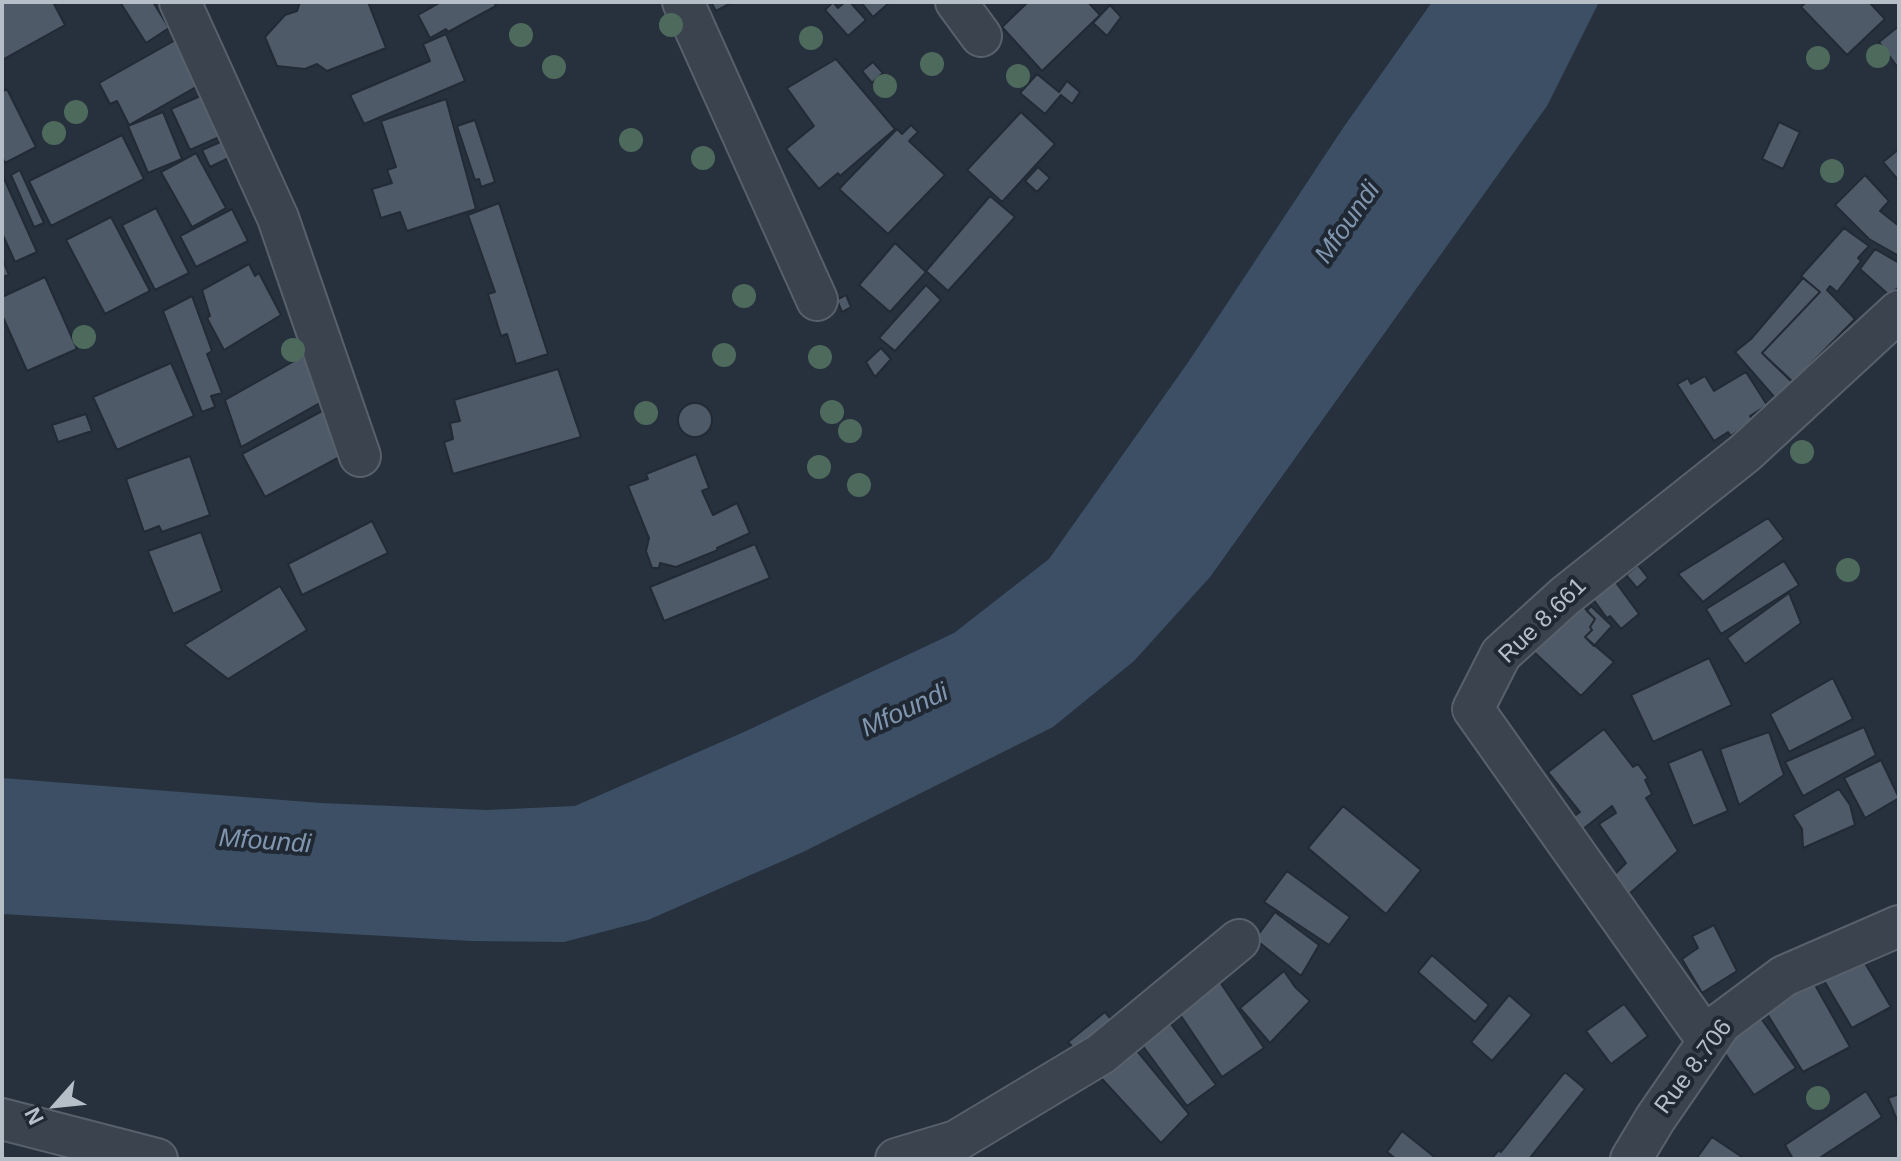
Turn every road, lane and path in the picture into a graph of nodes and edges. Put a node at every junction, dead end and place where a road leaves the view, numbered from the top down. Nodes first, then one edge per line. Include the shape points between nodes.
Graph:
1 (180, 2) edge
2 (683, 2) edge
3 (956, 2) edge
4 (981, 36) dead end
5 (817, 300) dead end
6 (1899, 311) edge
7 (360, 456) dead end
8 (1899, 926) edge
9 (1239, 940) dead end
10 (1708, 1041) junction
11 (2, 1119) edge
12 (157, 1159) edge
13 (896, 1159) edge
14 (1631, 1159) edge

1 - 7 street via 278,218
2 - 5 street
3 - 4 street
6 - 10 street, Rue 8.661 via 1745,453 1565,596 1501,654 1473,709
8 - 10 street, Rue 8.706 via 1784,976 1721,1023
9 - 13 street via 1101,1054 956,1141
10 - 14 street, Rue 8.706
11 - 12 street

